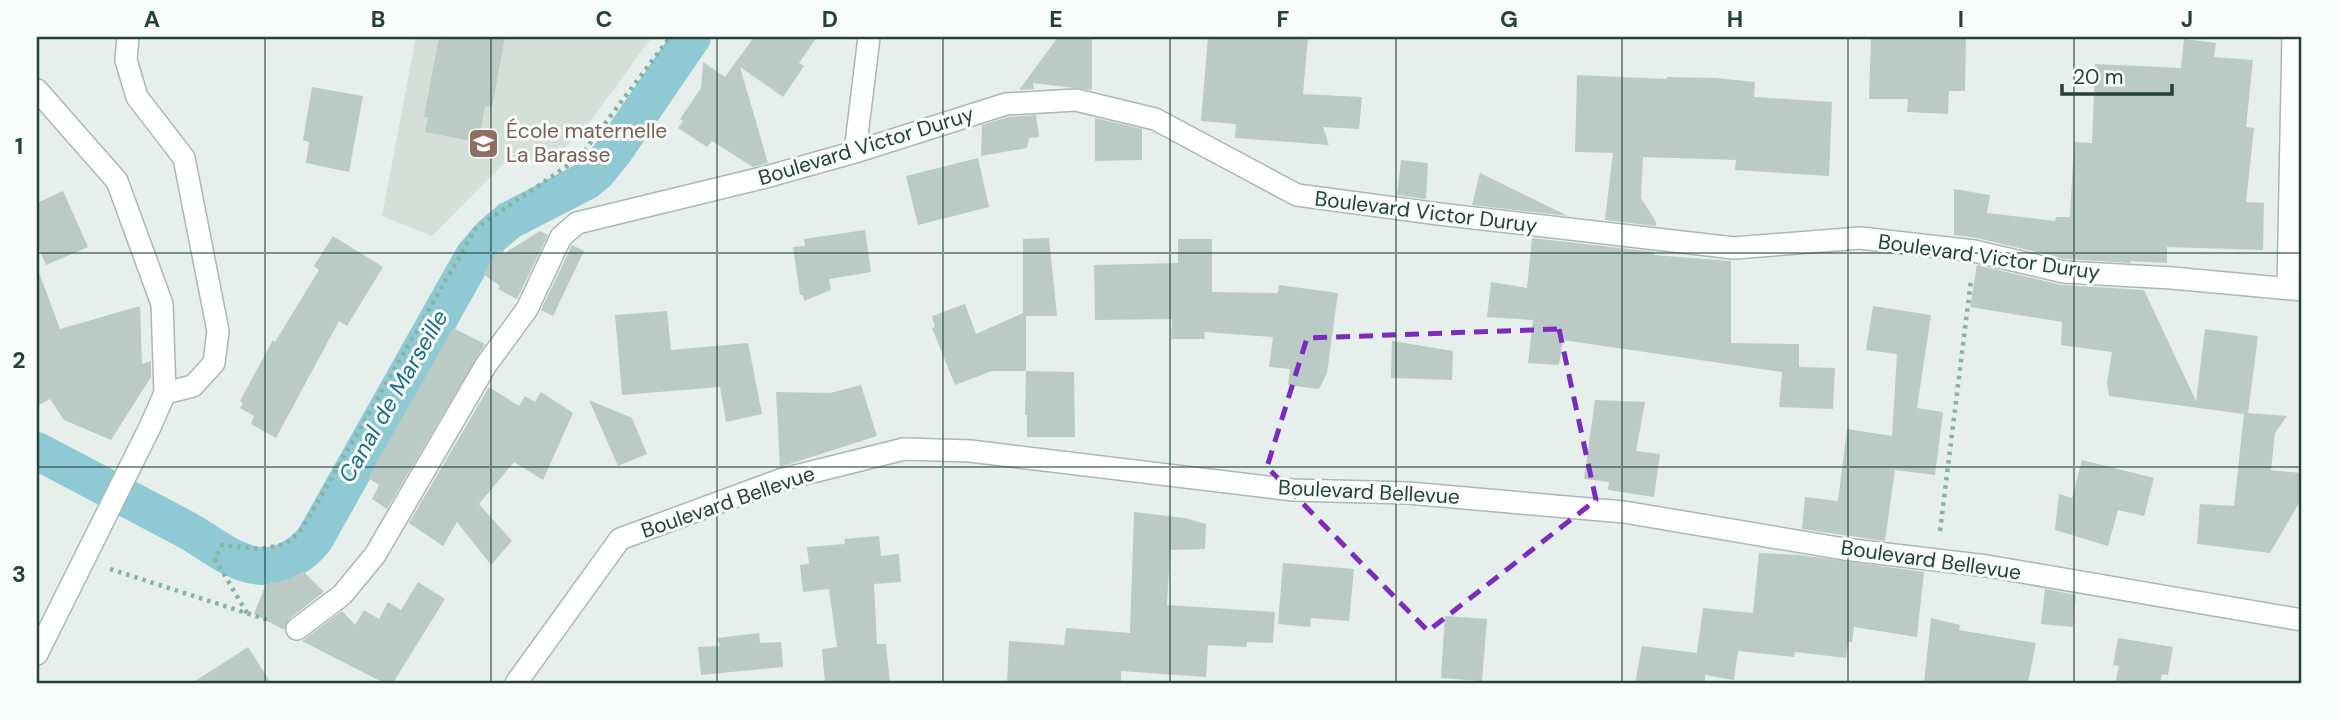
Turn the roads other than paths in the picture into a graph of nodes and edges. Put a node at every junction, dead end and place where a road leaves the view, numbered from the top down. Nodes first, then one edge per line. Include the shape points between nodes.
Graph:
1 (128, 37) edge
2 (869, 37) edge
3 (2292, 37) edge
4 (37, 90) edge
5 (855, 152) junction
6 (2295, 289) edge
7 (165, 393) junction
8 (2302, 620) edge
9 (297, 629) road end
10 (37, 654) edge
11 (516, 683) edge

1 - 7 street via 126,60 137,97 184,158 218,331 214,363 193,386
2 - 5 street
3 - 6 street
4 - 7 street via 117,181 162,304
5 - 6 street, Boulevard Victor Duruy via 1006,104 1076,100 1155,119 1297,195 1734,248 1860,238 1974,251 2064,272
5 - 9 street, Boulevard Victor Duruy via 577,223 561,237 527,309 486,365 375,555 342,595
7 - 10 street
8 - 11 street, Boulevard Bellevue via 1987,566 1844,549 1624,512 1408,493 1293,490 970,451 904,449 780,480 620,539

